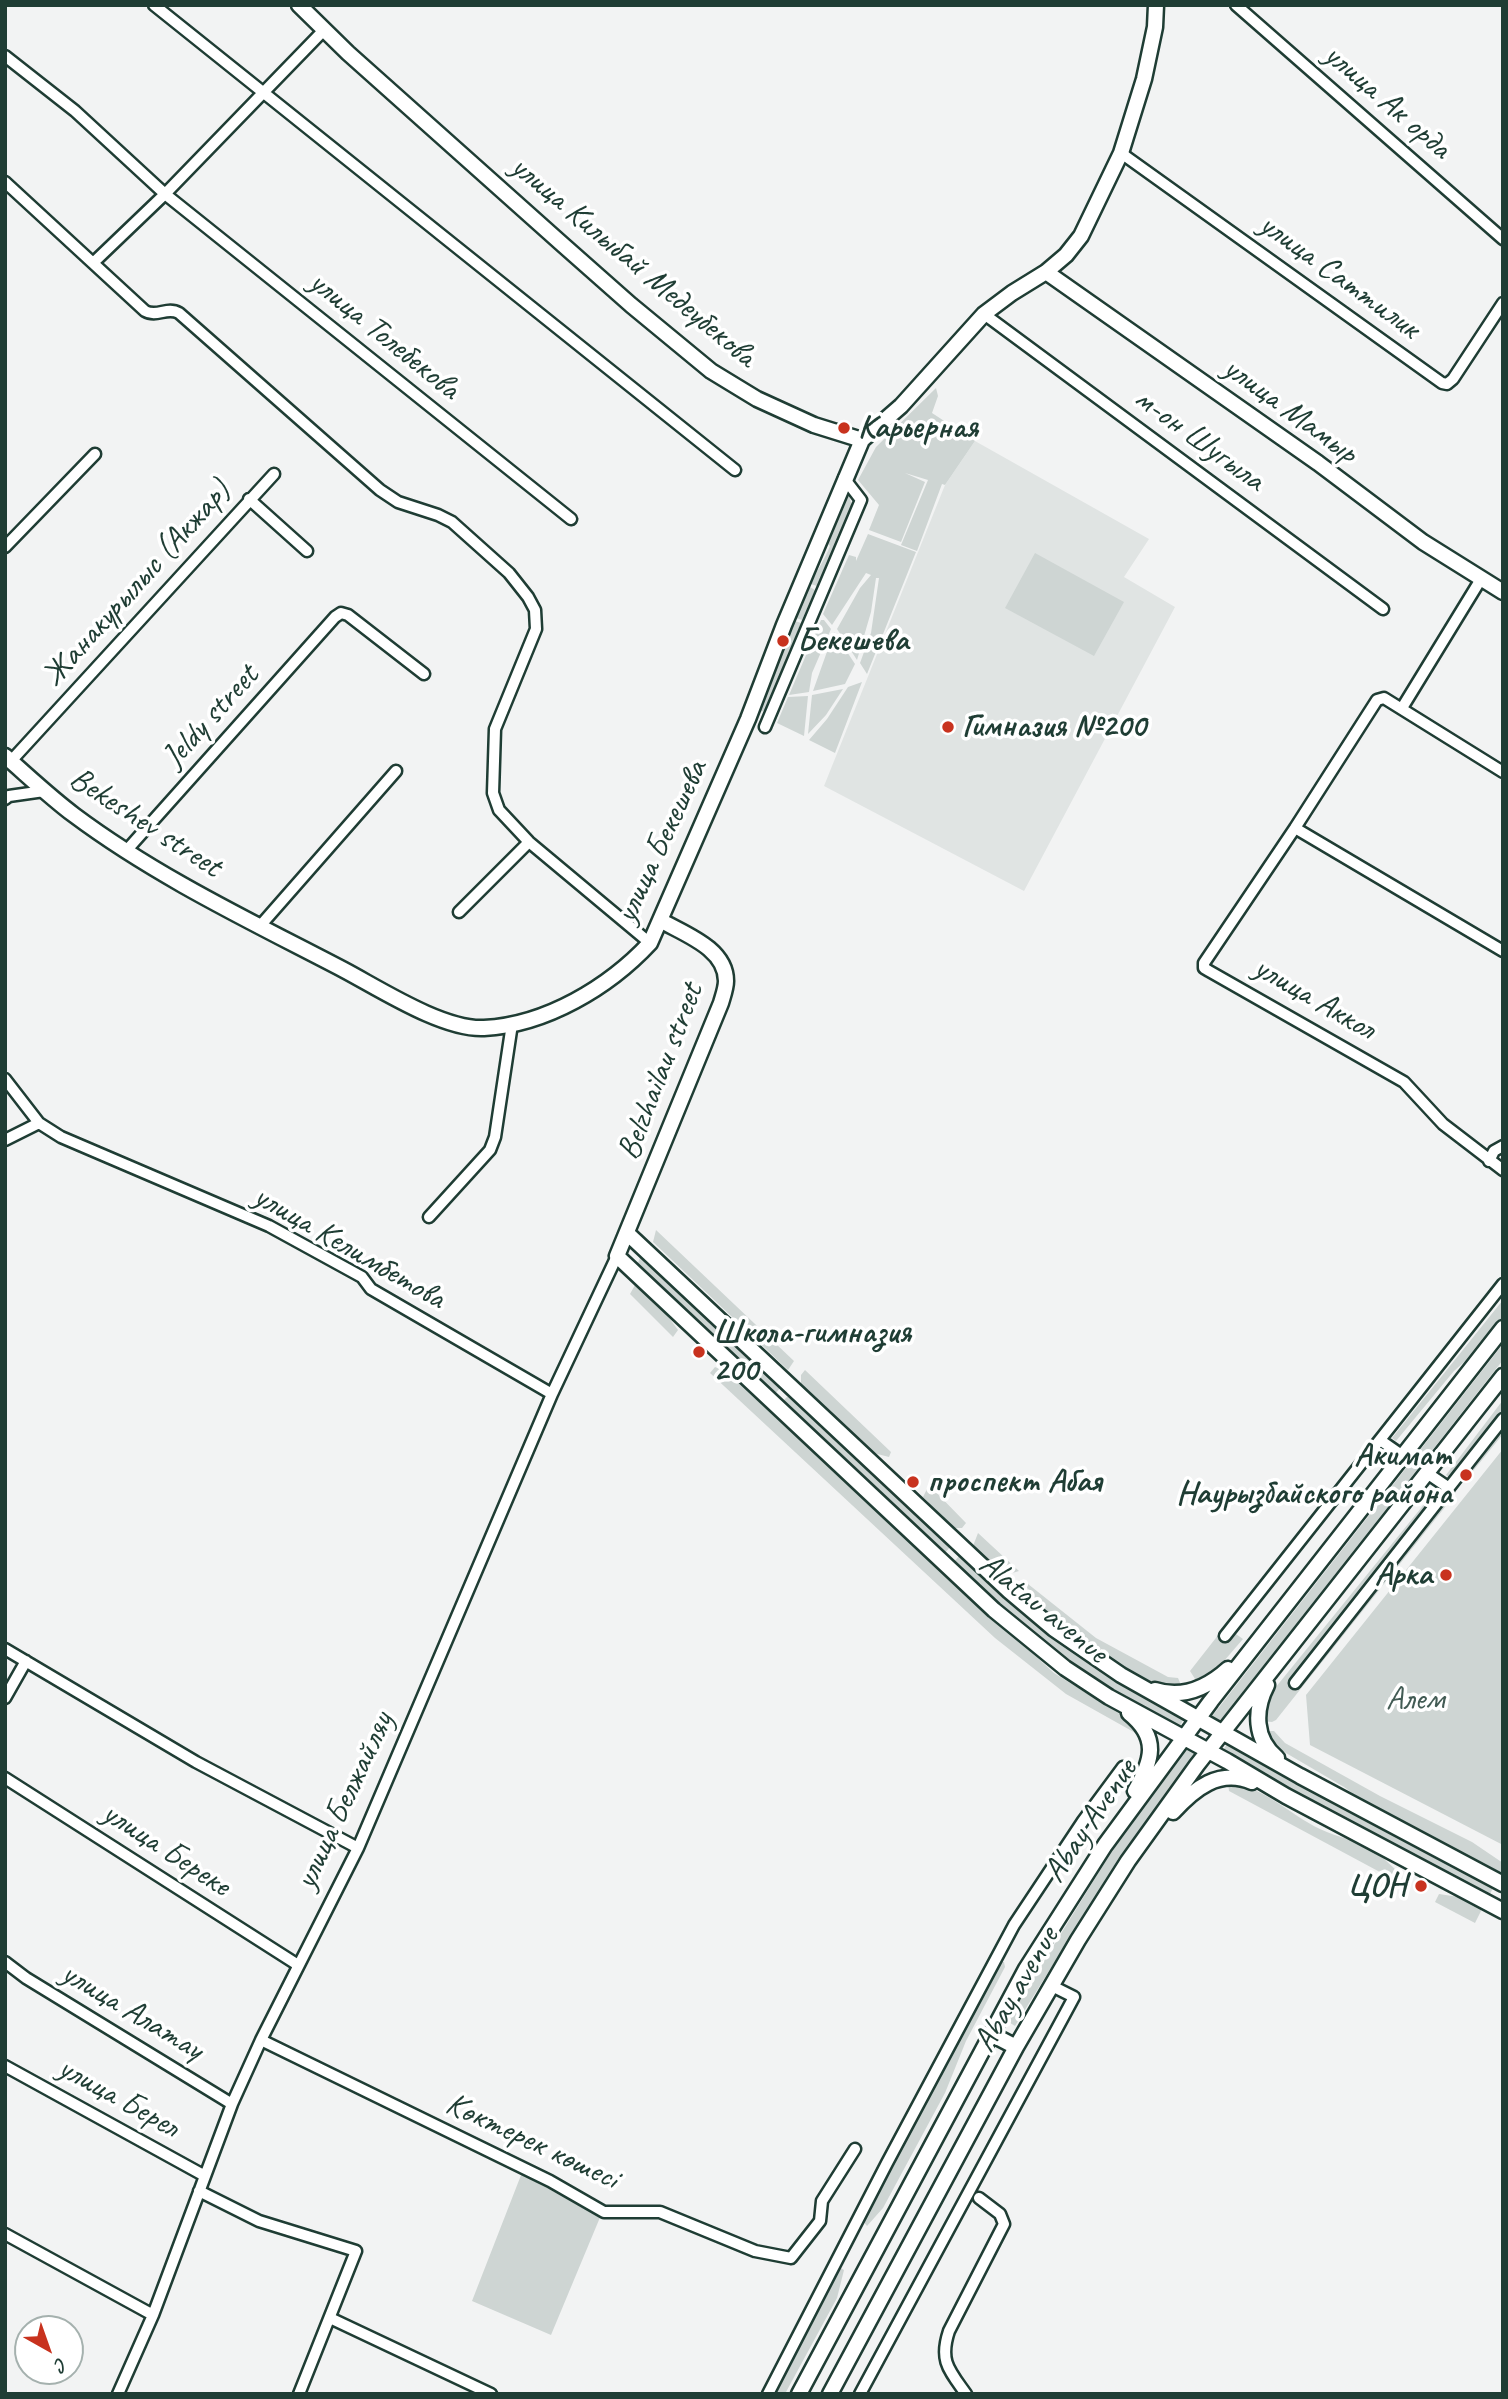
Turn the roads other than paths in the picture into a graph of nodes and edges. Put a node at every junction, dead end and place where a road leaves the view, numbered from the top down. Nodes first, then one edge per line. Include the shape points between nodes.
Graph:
1 (154, 5) edge
2 (299, 5) edge
3 (1156, 5) edge
4 (1236, 5) edge
5 (324, 30) junction
6 (5, 56) edge
7 (261, 93) junction
8 (1121, 153) junction
9 (5, 182) edge
10 (165, 194) junction
11 (1503, 239) edge
12 (93, 263) junction
13 (1046, 272) junction
14 (1502, 307) edge
15 (984, 314) junction
16 (862, 440) junction
17 (95, 454) dead end
18 (735, 470) dead end
19 (274, 474) dead end
20 (844, 478) junction
21 (249, 499) junction
22 (571, 519) dead end
23 (5, 547) edge
24 (307, 551) dead end
25 (1481, 579) junction
26 (1503, 592) edge
27 (1383, 609) dead end
28 (424, 674) dead end
29 (1402, 708) junction
30 (765, 727) dead end
31 (8, 759) edge
32 (396, 771) dead end
33 (1503, 772) edge
34 (44, 791) junction
35 (5, 799) edge
36 (1295, 828) junction
37 (529, 842) junction
38 (126, 851) junction
39 (459, 912) dead end
40 (660, 920) junction
41 (260, 926) junction
42 (650, 943) junction
43 (1503, 951) edge
44 (512, 1024) junction
45 (5, 1079) edge
46 (39, 1124) junction
47 (5, 1140) edge
48 (1503, 1146) edge
49 (1489, 1161) junction
50 (1503, 1170) edge
51 (429, 1217) dead end
52 (627, 1233) junction
53 (617, 1256) junction
54 (1503, 1284) edge
55 (1503, 1328) edge
56 (1503, 1376) edge
57 (788, 1386) junction
58 (552, 1394) junction
59 (775, 1404) junction
60 (1503, 1419) edge
61 (1380, 1440) junction
62 (1403, 1456) junction
63 (1427, 1473) junction
64 (1449, 1488) junction
65 (958, 1544) junction
66 (944, 1563) junction
67 (1225, 1636) dead end
68 (1256, 1644) junction
69 (5, 1649) edge
70 (26, 1661) junction
71 (1279, 1662) junction
72 (1122, 1675) junction
73 (1295, 1683) dead end
74 (1109, 1697) junction
75 (5, 1698) edge
76 (1198, 1719) junction
77 (1223, 1733) junction
78 (1184, 1738) junction
79 (1208, 1751) junction
80 (1123, 1767) dead end
81 (1300, 1776) junction
82 (5, 1778) edge
83 (1286, 1796) junction
84 (1105, 1845) junction
85 (358, 1848) junction
86 (1128, 1861) junction
87 (1503, 1884) edge
88 (1503, 1910) edge
89 (5, 1962) edge
90 (298, 1965) junction
91 (1052, 1986) junction
92 (991, 2034) junction
93 (261, 2040) junction
94 (1016, 2047) junction
95 (5, 2066) edge
96 (232, 2104) junction
97 (855, 2149) dead end
98 (205, 2176) junction
99 (199, 2191) junction
100 (979, 2197) dead end
101 (5, 2234) edge
102 (153, 2315) junction
103 (330, 2318) junction
104 (118, 2394) edge
105 (299, 2394) edge
106 (491, 2394) edge
107 (768, 2394) edge
108 (799, 2394) edge
109 (830, 2394) edge
110 (860, 2394) edge
111 (966, 2394) edge

1 - 7 street
2 - 5 main road, улица Килыбай Медеубекова
3 - 8 main road via 1144,79
4 - 11 street, улица Ак орда
5 - 7 street
5 - 16 main road, улица Килыбай Медеубекова via 710,371 814,425
6 - 10 street, улица Толебекова via 75,111
7 - 10 street
7 - 18 street
8 - 13 main road via 1081,236
8 - 14 street, улица Саттилик via 1442,383 1453,379
9 - 12 street
10 - 12 street
10 - 22 street, улица Толебекова
12 - 37 street via 145,311 179,313 380,490 398,502 452,522 509,573 528,597 535,610 536,629 495,729 493,793 499,810
13 - 15 main road
13 - 25 main road, улица Мамыр
15 - 16 main road via 901,406
15 - 27 street, м-он Шугыла
16 - 20 main road, улица Бекешева
17 - 23 street
19 - 21 street, Жанакурылыс (Акжар)
20 - 30 street via 861,500
20 - 40 main road, улица Бекешева via 748,719
21 - 24 street
21 - 31 street, Жанакурылыс (Акжар)
25 - 26 main road, улица Мамыр
25 - 29 street
28 - 38 street, Jeldy street via 341,613
29 - 33 street
29 - 36 street via 1384,698 1377,700
31 - 34 main road, Bekeshev street
32 - 41 street
34 - 35 street
34 - 38 main road, Bekeshev street
36 - 43 street
36 - 49 street, улица Аккол via 1205,959 1204,968 1404,1082 1436,1117
37 - 39 street
37 - 42 street
38 - 41 main road, Bekeshev street
40 - 42 main road, улица Бекешева
40 - 52 main road, Belzhailau street via 710,949 721,961 726,981
41 - 44 main road, улица Бекешева via 449,1022 482,1028
42 - 44 main road, улица Бекешева via 631,963 584,994
44 - 51 street via 490,1150
45 - 46 street
46 - 47 street
46 - 58 street, улица Келимбетова via 61,1138 269,1226 362,1277 371,1289
48 - 49 street
49 - 50 street
52 - 53 main road, улица Белжайляу
52 - 57 main road, Alatau avenue
53 - 58 street, улица Белжайляу
53 - 59 main road, Alatau avenue
54 - 61 street
55 - 62 main road, Abay Avenue
56 - 63 main road, Abay avenue
57 - 59 main road
57 - 65 main road, Alatau avenue
58 - 85 street, улица Белжайляу
59 - 66 main road, Alatau avenue
60 - 64 street
61 - 62 street
61 - 67 street
62 - 68 main road, Abay Avenue
63 - 64 street
63 - 71 main road, Abay avenue
64 - 73 street
65 - 66 main road
65 - 72 main road, Alatau avenue via 1054,1629
66 - 74 main road, Alatau avenue via 994,1611
68 - 72 main road via 1218,1678 1187,1693 1158,1691
68 - 76 main road, Abay Avenue
69 - 70 street
70 - 75 street
70 - 85 street via 196,1762
71 - 77 main road, Abay avenue
71 - 81 main road via 1262,1695 1258,1726 1270,1752
72 - 76 main road, Alatau avenue
74 - 78 main road, Alatau avenue
74 - 84 main road via 1144,1730 1150,1753 1149,1767
76 - 77 main road, Alatau avenue
76 - 78 main road, Abay Avenue
77 - 79 main road, Abay avenue
77 - 81 main road, Alatau avenue
78 - 79 main road, Alatau avenue
78 - 84 main road, Abay Avenue
79 - 83 main road, Alatau avenue
79 - 86 main road, Abay avenue
80 - 107 street via 1014,1925
81 - 87 main road, Alatau avenue
82 - 90 street, улица Береке
83 - 86 main road via 1232,1777 1201,1785
83 - 88 main road, Alatau avenue
84 - 92 main road, Abay Avenue via 1026,1969
85 - 90 street, улица Белжайляу
86 - 91 main road, Abay avenue
89 - 96 street, улица Алатау
90 - 93 street, улица Белжайляу
91 - 94 main road, Abay avenue
91 - 110 street via 1074,1997
92 - 94 main road
92 - 108 main road, Abay Avenue
93 - 96 street, улица Белжайляу
93 - 97 street, Көктерек көшесі via 550,2181 604,2212 660,2212 755,2251 792,2258 820,2221 822,2201
94 - 109 main road, Abay avenue
95 - 98 street, улица Берел
96 - 98 street, улица Белжайляу
98 - 99 street, улица Белжайляу
99 - 102 street, улица Белжайляу
99 - 103 street via 260,2221 356,2251
100 - 111 street via 1000,2214 1004,2224 944,2347 950,2372
101 - 102 street
102 - 104 street, улица Белжайляу
103 - 105 street
103 - 106 street

